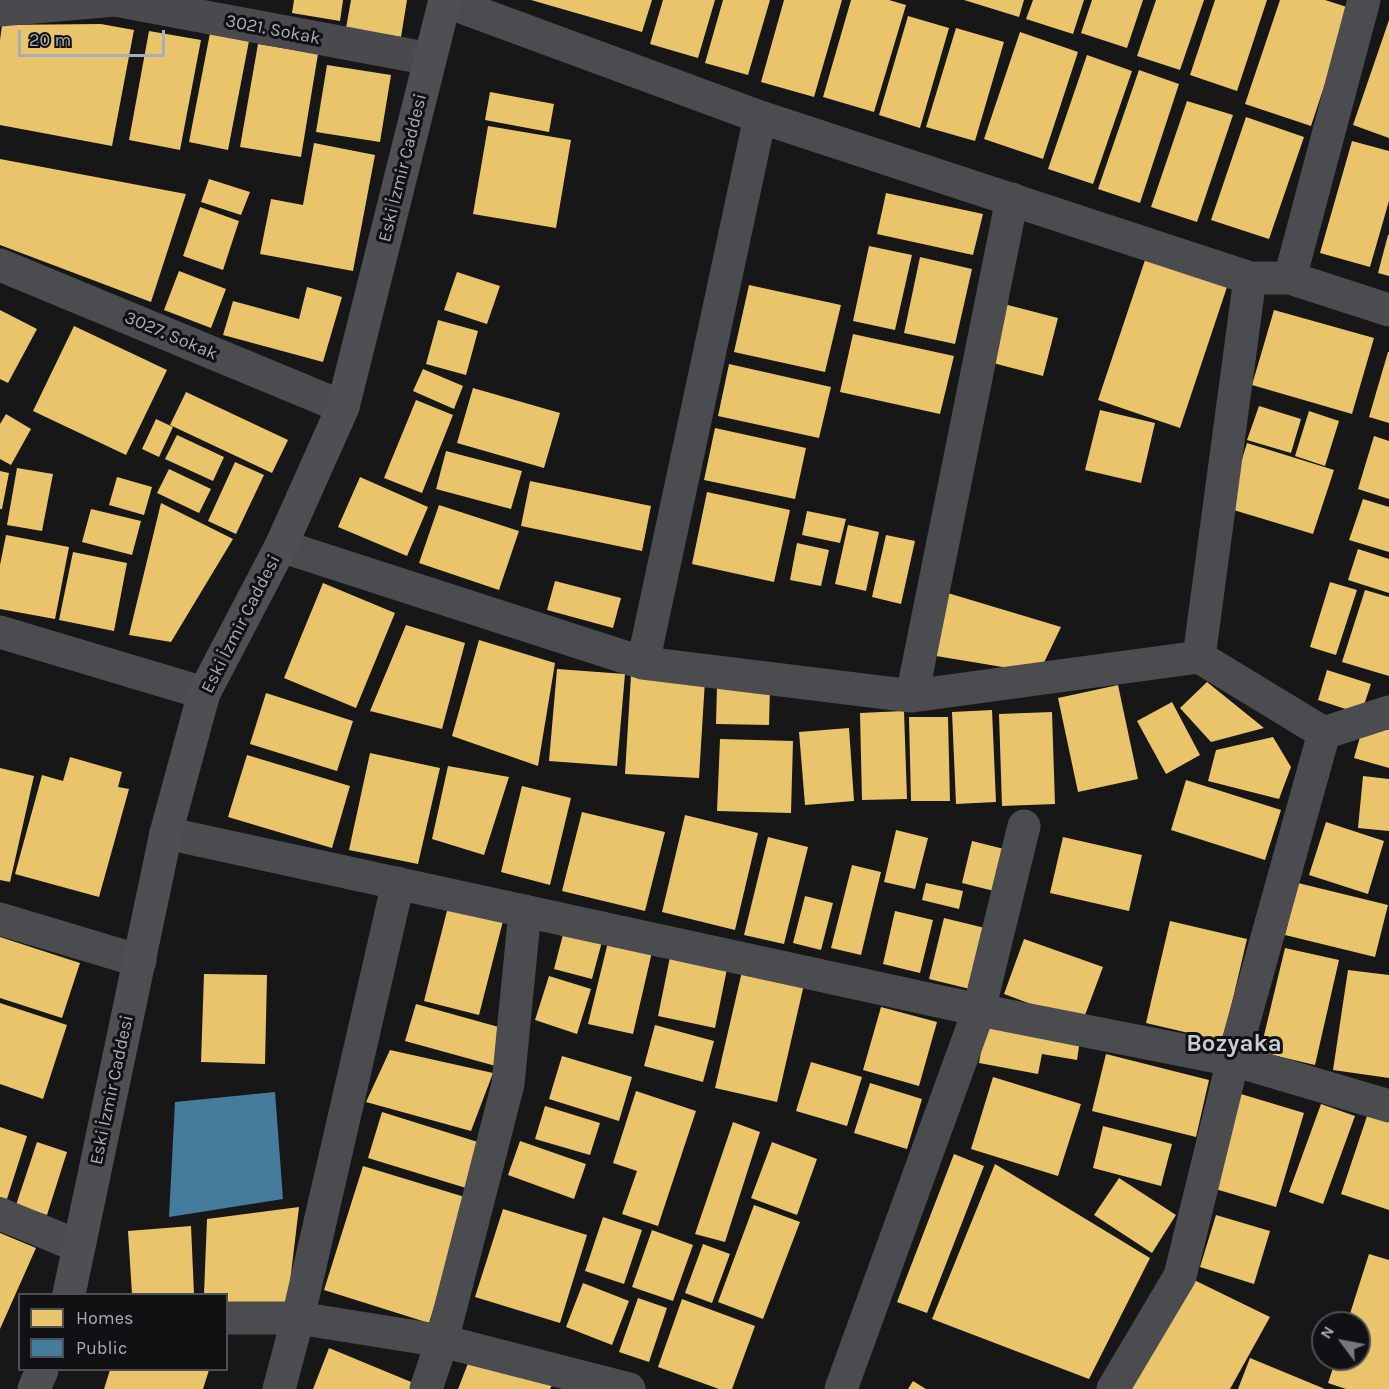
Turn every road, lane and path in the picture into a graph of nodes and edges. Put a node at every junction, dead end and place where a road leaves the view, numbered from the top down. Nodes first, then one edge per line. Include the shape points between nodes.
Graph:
1 (115, 0) edge
2 (445, 0) edge
3 (1364, 0) edge
4 (0, 10) edge
5 (430, 59) junction
6 (760, 117) junction
7 (1012, 199) junction
8 (0, 265) edge
9 (1250, 278) junction
10 (1290, 278) junction
11 (1389, 310) edge
12 (343, 407) junction
13 (281, 546) junction
14 (0, 633) edge
15 (1199, 657) junction
16 (643, 663) junction
17 (204, 693) junction
18 (912, 696) junction
19 (1389, 712) edge
20 (1324, 733) junction
21 (1024, 826) dead end
22 (166, 832) junction
23 (398, 883) junction
24 (525, 911) junction
25 (0, 919) edge
26 (140, 961) junction
27 (979, 1010) junction
28 (1233, 1060) junction
29 (1389, 1106) edge
30 (0, 1214) edge
31 (78, 1246) junction
32 (69, 1293) edge
33 (228, 1318) edge
34 (298, 1318) junction
35 (442, 1341) junction
36 (42, 1371) edge
37 (34, 1389) edge
38 (279, 1389) edge
39 (426, 1389) edge
40 (629, 1389) edge
41 (841, 1389) edge
42 (1113, 1389) edge

1 - 4 street, 3021. Sokak
1 - 5 street, 3021. Sokak
2 - 5 main road, Eski İzmir Caddesi
2 - 6 street
3 - 10 street
5 - 12 main road, Eski İzmir Caddesi
6 - 7 street
6 - 16 street
7 - 9 street
7 - 18 street
8 - 12 street, 3027. Sokak
9 - 10 street
9 - 15 street
10 - 11 street
12 - 13 main road, Eski İzmir Caddesi
13 - 16 street
13 - 17 main road, Eski İzmir Caddesi
14 - 17 street
15 - 18 street
15 - 20 street
16 - 18 street
17 - 22 main road, Eski İzmir Caddesi
19 - 20 street
20 - 28 street
21 - 27 street
22 - 23 street
22 - 26 main road, Eski İzmir Caddesi
23 - 24 street
23 - 34 street
24 - 27 street
24 - 35 street via 508,1084
25 - 26 street
26 - 31 main road, Eski İzmir Caddesi
27 - 28 street
27 - 41 street
28 - 29 street
28 - 42 street via 1180,1276
30 - 31 street
31 - 32 main road, Eski İzmir Caddesi
33 - 34 street
34 - 35 street
34 - 38 street
35 - 39 street
35 - 40 street
36 - 37 main road

